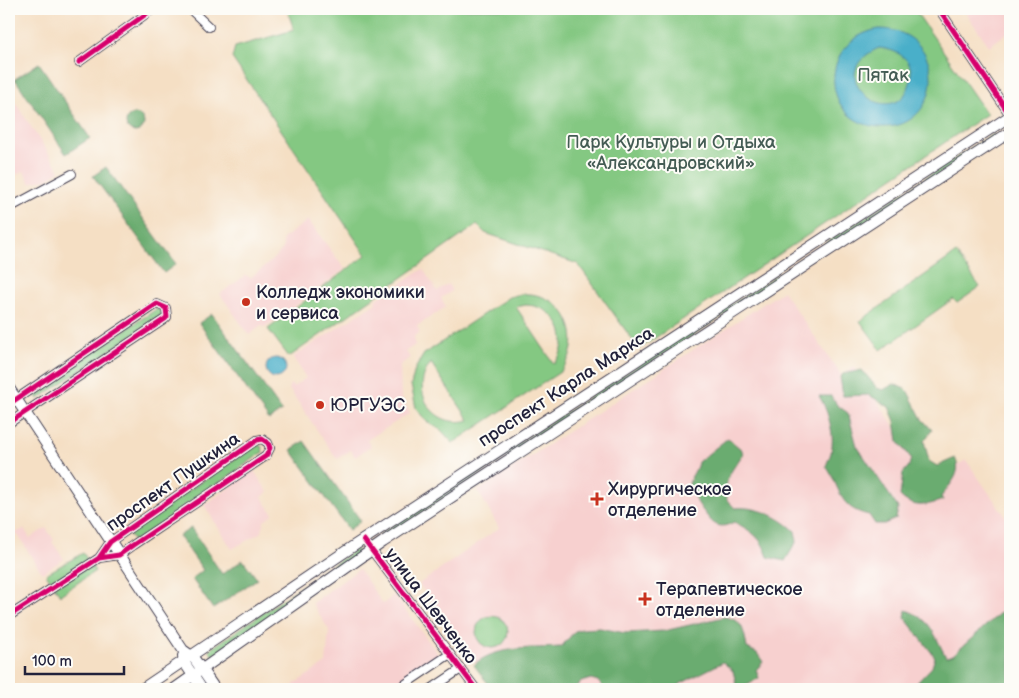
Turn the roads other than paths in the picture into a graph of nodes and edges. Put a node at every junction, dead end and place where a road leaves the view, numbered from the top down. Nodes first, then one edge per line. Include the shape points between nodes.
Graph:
1 (153, 9) edge
2 (190, 9) edge
3 (939, 9) edge
4 (209, 27) dead end
5 (79, 62) dead end
6 (1010, 115) edge
7 (1010, 132) edge
8 (72, 174) dead end
9 (9, 208) edge
10 (9, 388) edge
11 (12, 402) edge
12 (25, 413) junction
13 (9, 423) edge
14 (364, 540) junction
15 (110, 542) junction
16 (371, 550) junction
17 (119, 554) junction
18 (99, 558) junction
19 (9, 616) edge
20 (450, 654) junction
21 (189, 659) junction
22 (461, 669) junction
23 (202, 670) junction
24 (193, 676) junction
25 (142, 689) edge
26 (174, 689) edge
27 (202, 689) edge
28 (215, 689) edge
29 (398, 689) edge
30 (431, 689) edge
31 (476, 689) edge

1 - 5 street
2 - 4 street
3 - 6 street
6 - 14 main road, проспект Карла Маркса
7 - 16 main road, проспект Карла Маркса
8 - 9 street
10 - 11 main road
11 - 12 main road
11 - 12 street via 157,304 166,308 167,317
12 - 13 street
12 - 15 main road
14 - 16 street, улица Шевченко
14 - 21 main road, проспект Карла Маркса
15 - 17 main road
15 - 17 street, проспект Пушкина via 257,440 268,443 270,448 266,456
15 - 18 street, проспект Пушкина
16 - 20 street, улица Шевченко
16 - 23 main road, проспект Карла Маркса
17 - 18 street, проспект Пушкина
17 - 21 main road
18 - 19 street, проспект Пушкина
20 - 22 street, улица Шевченко
20 - 29 street
21 - 23 main road
21 - 24 main road
21 - 25 main road, проспект Карла Маркса
22 - 30 street
22 - 31 street, улица Шевченко
23 - 24 main road, проспект Карла Маркса
23 - 28 main road
24 - 26 main road, проспект Карла Маркса
24 - 27 main road

